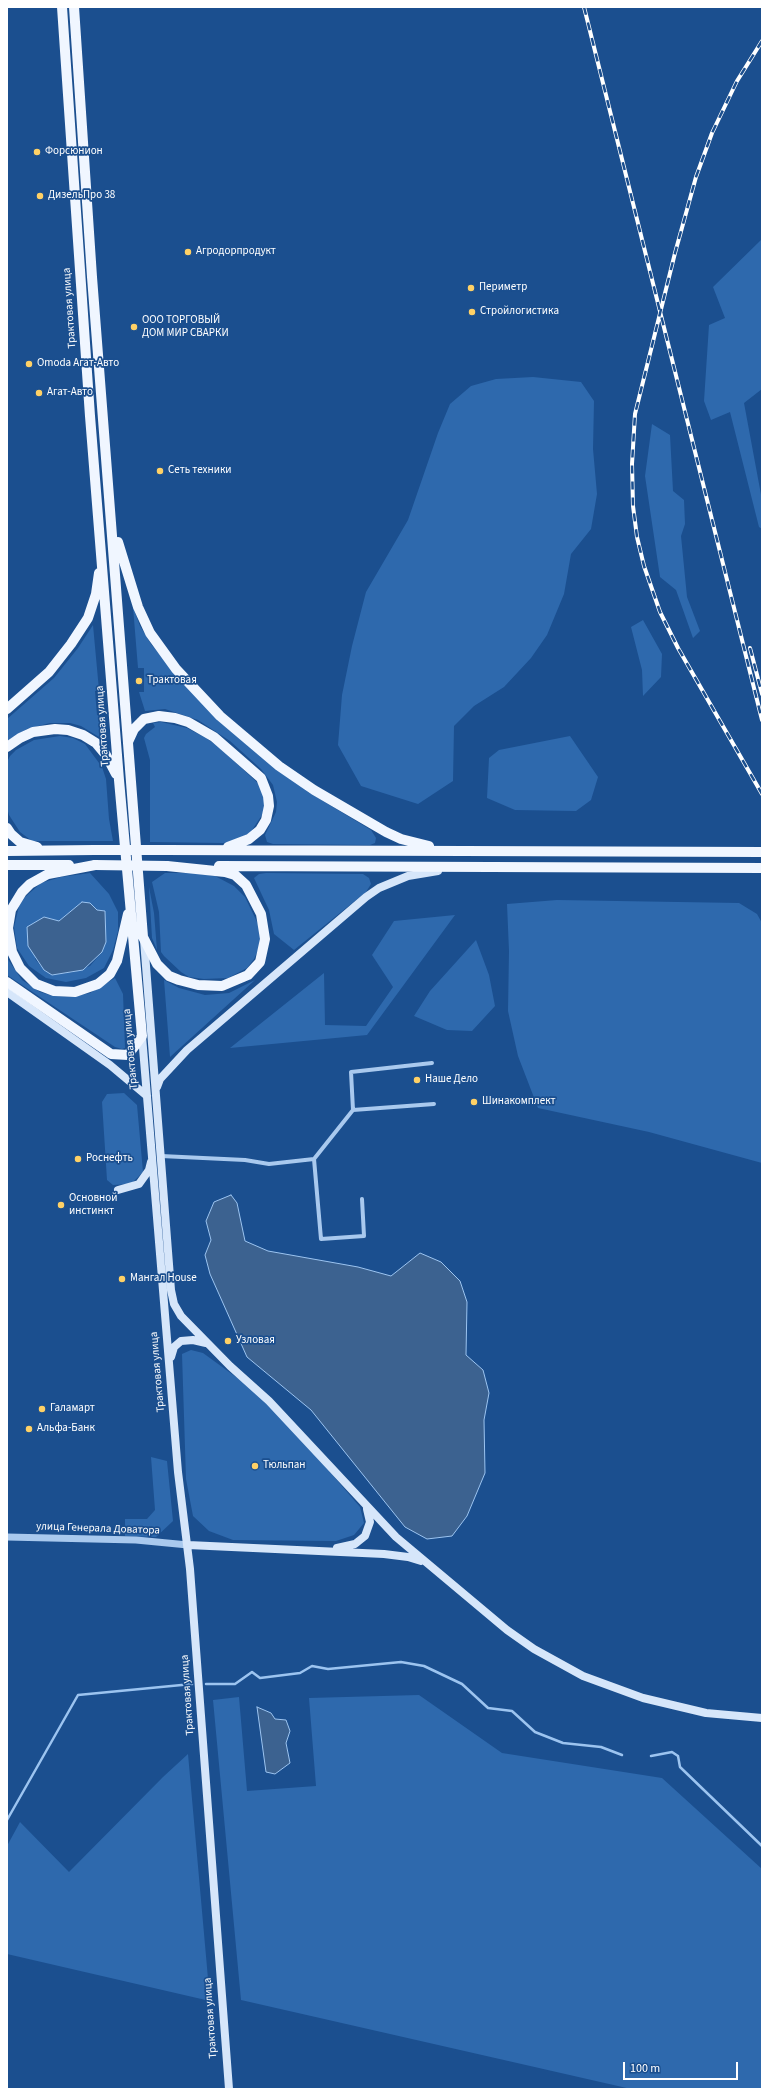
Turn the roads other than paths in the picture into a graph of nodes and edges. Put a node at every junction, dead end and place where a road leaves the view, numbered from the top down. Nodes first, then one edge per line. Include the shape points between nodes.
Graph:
1 (62, 7) edge
2 (74, 7) edge
3 (111, 514) junction
4 (101, 548) junction
5 (7, 709) edge
6 (128, 744) junction
7 (7, 747) edge
8 (119, 780) junction
9 (7, 828) edge
10 (49, 850) junction
11 (165, 850) junction
12 (483, 850) junction
13 (7, 851) edge
14 (762, 852) edge
15 (7, 865) edge
16 (94, 865) junction
17 (167, 866) junction
18 (762, 868) edge
19 (483, 869) junction
20 (130, 896) junction
21 (143, 937) junction
22 (7, 982) edge
23 (7, 992) edge
24 (142, 1036) junction
25 (432, 1063) dead end
26 (156, 1090) junction
27 (147, 1096) junction
28 (434, 1104) dead end
29 (353, 1110) junction
30 (161, 1156) junction
31 (152, 1158) junction
32 (314, 1159) junction
33 (118, 1190) dead end
34 (362, 1199) dead end
35 (207, 1344) junction
36 (170, 1364) junction
37 (364, 1504) junction
38 (7, 1537) edge
39 (188, 1545) junction
40 (306, 1550) junction
41 (429, 1565) junction
42 (762, 1718) edge
43 (229, 2089) edge

1 - 4 main road, Трактовая улица
2 - 3 main road, Трактовая улица
3 - 6 main road, Трактовая улица
3 - 12 main road via 122,559 138,607 150,633 176,670 220,716 291,774 386,832 425,845
4 - 5 main road via 96,594 83,627 49,672
4 - 8 main road, Трактовая улица
6 - 11 main road via 134,729 144,719 164,716 179,719 202,729 224,744 261,778 267,791 269,806 266,820 257,833 246,841 229,847
6 - 21 main road, Трактовая улица
7 - 8 main road via 33,732 55,729 75,732 88,737 99,746 109,759
8 - 20 main road, Трактовая улица
9 - 10 main road via 20,842
10 - 11 main road, bridge
10 - 13 main road
11 - 12 main road
12 - 14 main road
15 - 16 main road
16 - 17 main road, bridge
16 - 20 main road via 59,871 39,878 25,888 14,903 8,928 10,945 15,961 30,980 45,988 63,992 83,991 98,984 110,974 117,961 125,932
17 - 19 main road
17 - 21 main road via 225,872 235,875 242,881 256,902 264,921 265,939 262,955 253,970 236,982 222,986 198,985 169,976 157,964
18 - 19 main road
19 - 26 main road via 416,874 387,884 371,893 187,1050 160,1079
20 - 24 main road, Трактовая улица
21 - 26 main road, Трактовая улица
22 - 24 main road via 111,1054 128,1055
23 - 27 main road via 110,1066
24 - 27 main road, Трактовая улица
25 - 29 street via 351,1072
26 - 30 main road, Трактовая улица
27 - 31 main road, Трактовая улица
28 - 29 street
29 - 32 street
30 - 32 street via 269,1164
30 - 35 main road, Трактовая улица via 171,1290 178,1312
31 - 33 main road via 149,1170 138,1184
31 - 36 main road, Трактовая улица
32 - 34 street via 320,1239 364,1236
35 - 36 main road via 193,1340 179,1342
35 - 37 main road, Трактовая улица via 269,1401
36 - 39 main road, Трактовая улица via 178,1472
37 - 40 main road via 370,1522 368,1531 360,1540 344,1547
37 - 41 main road, Трактовая улица via 396,1537
38 - 39 street, улица Генерала Доватора via 136,1540
39 - 40 main road
39 - 43 main road, Трактовая улица
40 - 41 main road via 402,1556
41 - 42 main road, Трактовая улица via 507,1630 534,1649 583,1676 675,1707 706,1713

